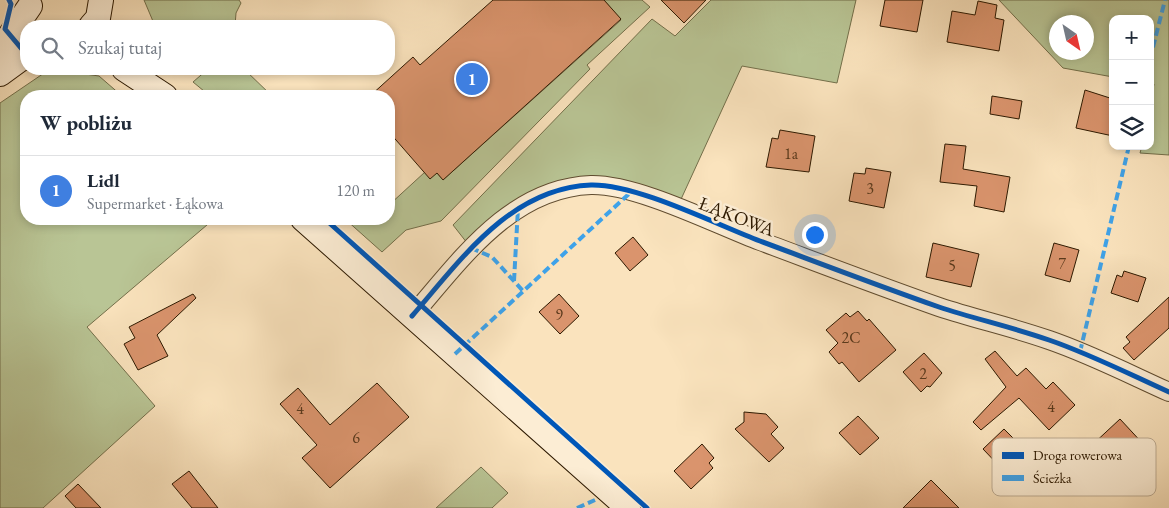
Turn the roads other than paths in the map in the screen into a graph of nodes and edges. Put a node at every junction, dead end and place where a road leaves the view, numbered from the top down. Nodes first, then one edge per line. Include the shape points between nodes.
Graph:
1 (31, 8) edge
2 (22, 20) edge
3 (20, 23) edge
4 (0, 50) edge
5 (20, 59) edge
6 (0, 74) edge
7 (133, 75) edge
8 (149, 75) edge
9 (156, 90) edge
10 (161, 90) edge
11 (309, 225) edge
12 (412, 316) junction
13 (1169, 392) edge
14 (628, 508) edge

1 - 2 street
3 - 4 street
5 - 6 street
7 - 9 street
8 - 10 street
11 - 12 street
12 - 13 street, ŁĄKOWA via 492,226 518,208 551,193 592,185 657,200 758,241 940,307 1048,340
12 - 14 street

